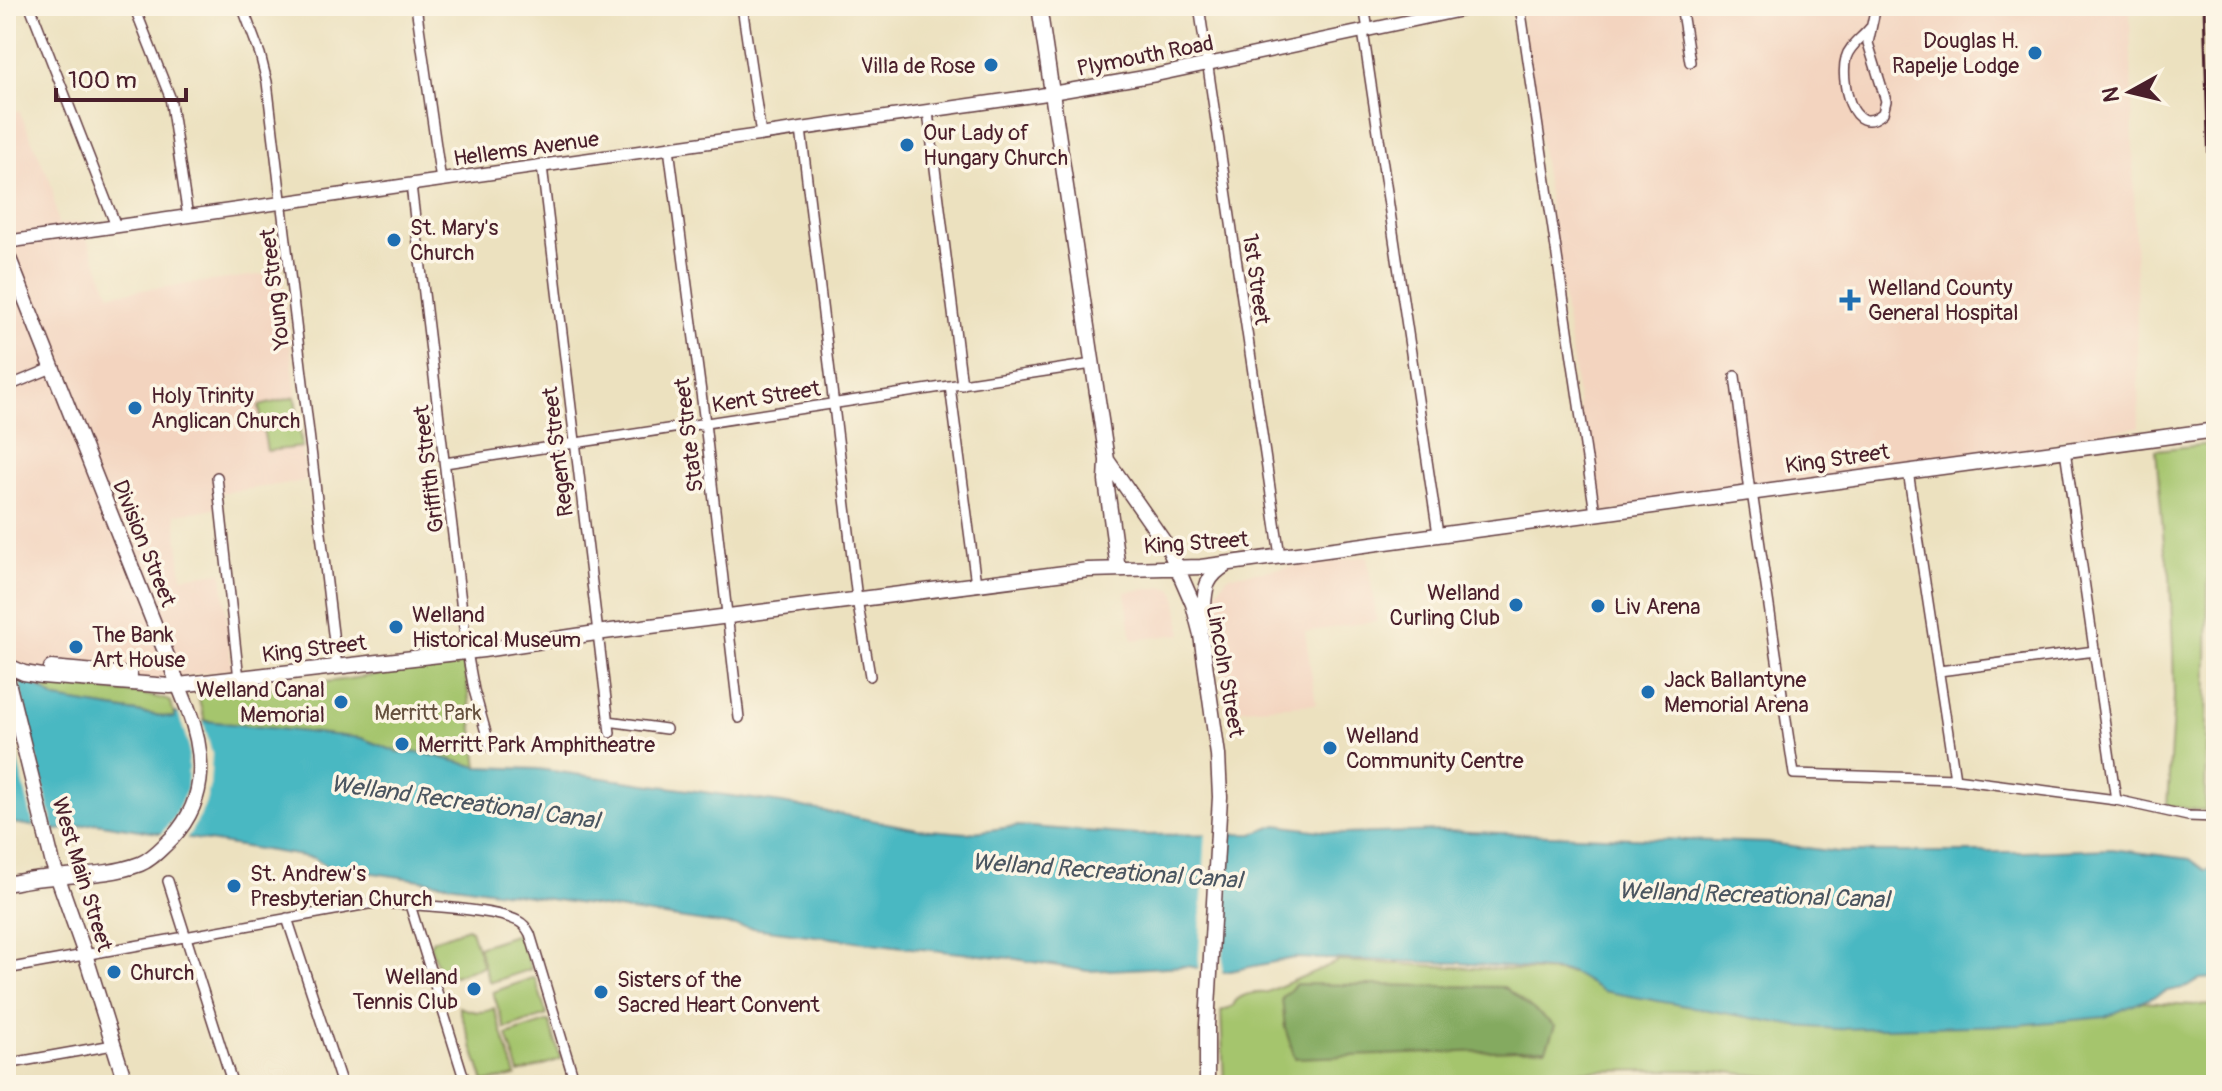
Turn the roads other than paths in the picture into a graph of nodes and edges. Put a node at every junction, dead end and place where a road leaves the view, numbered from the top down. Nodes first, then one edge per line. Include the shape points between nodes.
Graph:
1 (30, 6) edge
2 (134, 6) edge
3 (286, 6) edge
4 (416, 6) edge
5 (742, 6) edge
6 (1039, 6) edge
7 (1199, 6) edge
8 (1364, 6) edge
9 (1480, 6) edge
10 (1520, 6) edge
11 (1681, 6) edge
12 (1876, 6) edge
13 (243, 9) edge
14 (1870, 28) junction
15 (1366, 31) junction
16 (1690, 62) dead end
17 (1207, 64) junction
18 (1052, 93) junction
19 (928, 112) junction
20 (801, 129) junction
21 (761, 135) junction
22 (669, 148) junction
23 (542, 166) junction
24 (441, 181) junction
25 (411, 185) junction
26 (282, 204) junction
27 (188, 217) junction
28 (116, 226) junction
29 (6, 242) edge
30 (6, 251) edge
31 (1092, 364) junction
32 (52, 368) junction
33 (1735, 376) dead end
34 (962, 385) junction
35 (950, 386) junction
36 (6, 387) edge
37 (834, 404) junction
38 (705, 423) junction
39 (2216, 430) edge
40 (575, 443) junction
41 (2065, 450) junction
42 (1107, 460) junction
43 (445, 463) junction
44 (1908, 471) junction
45 (217, 477) dead end
46 (1751, 492) junction
47 (1595, 513) junction
48 (1438, 534) junction
49 (1280, 556) junction
50 (1230, 563) junction
51 (1179, 568) junction
52 (1118, 569) junction
53 (976, 584) junction
54 (857, 599) junction
55 (726, 616) junction
56 (596, 633) junction
57 (1201, 635) junction
58 (2095, 651) junction
59 (467, 652) junction
60 (337, 667) junction
61 (6, 670) edge
62 (1939, 671) junction
63 (870, 676) dead end
64 (239, 679) junction
65 (178, 683) junction
66 (739, 718) dead end
67 (608, 721) junction
68 (666, 729) dead end
69 (610, 733) dead end
70 (490, 747) dead end
71 (1955, 779) junction
72 (2116, 800) junction
73 (2216, 817) edge
74 (66, 877) junction
75 (168, 881) dead end
76 (6, 884) edge
77 (410, 905) junction
78 (287, 918) junction
79 (184, 935) junction
80 (85, 954) junction
81 (6, 969) edge
82 (113, 1045) junction
83 (6, 1064) edge
84 (572, 1073) dead end
85 (126, 1085) edge
86 (233, 1085) edge
87 (342, 1085) edge
88 (466, 1085) edge
89 (1207, 1085) edge

1 - 28 street
2 - 27 street via 170,97
3 - 13 street
4 - 24 street
5 - 21 street
6 - 18 main road, Lincoln Street
7 - 17 street, 1st Street
8 - 15 street
9 - 15 street, Plymouth Road
10 - 47 street
11 - 16 street
12 - 14 street
13 - 26 street, Young Street via 267,82
14 - 14 street via 1850,49 1845,65 1850,106 1867,120 1881,115 1887,103 1869,50
15 - 17 street, Plymouth Road
15 - 48 street
17 - 18 street, Plymouth Road
17 - 49 street, 1st Street
18 - 19 street, Hellems Avenue
18 - 31 main road, Lincoln Street
19 - 20 street, Hellems Avenue
19 - 34 street
20 - 21 street, Hellems Avenue
20 - 37 street
21 - 22 street, Hellems Avenue
22 - 23 street, Hellems Avenue
22 - 38 street, State Street
23 - 24 street, Hellems Avenue
23 - 40 street, Regent Street
24 - 25 street, Hellems Avenue
25 - 26 street, Hellems Avenue
25 - 43 street, Griffith Street
26 - 27 street, Hellems Avenue
26 - 60 street, Young Street
27 - 28 street, Hellems Avenue
28 - 29 street, Hellems Avenue
30 - 32 main road, Division Street
31 - 34 street, Kent Street
31 - 42 main road, Lincoln Street
32 - 36 street
32 - 65 main road, Division Street
33 - 46 street
34 - 35 street, Kent Street
35 - 37 street, Kent Street
35 - 53 street
37 - 38 street, Kent Street
37 - 54 street
38 - 40 street, Kent Street
38 - 55 street, State Street
39 - 41 main road, King Street
40 - 43 street, Kent Street
40 - 56 street, Regent Street
41 - 44 main road, King Street
41 - 58 street
42 - 51 main road, Lincoln Street
42 - 52 main road
43 - 59 street, Griffith Street
44 - 46 main road, King Street
44 - 62 street
45 - 64 street
46 - 47 main road, King Street
46 - 71 street via 1794,774
47 - 48 main road, King Street
48 - 49 main road, King Street
49 - 50 main road, King Street
50 - 51 main road, King Street
50 - 57 main road via 1206,586
51 - 52 main road, King Street
51 - 57 main road, Lincoln Street
52 - 53 main road, King Street
53 - 54 main road, King Street
54 - 55 main road, King Street
54 - 63 street
55 - 56 main road, King Street
55 - 66 street, State Street
56 - 59 main road, King Street
56 - 67 street, Regent Street
57 - 89 main road, Lincoln Street via 1218,755 1219,821
58 - 62 street
58 - 72 street
59 - 60 main road, King Street
59 - 70 street, Griffith Street
60 - 64 main road, King Street
61 - 65 main road, King Street via 144,676
61 - 74 main road, West Main Street via 44,829
62 - 71 street
64 - 65 main road, King Street
65 - 74 main road, Division Street via 200,750 198,791 183,825 158,852 138,864
67 - 68 street
67 - 69 street, Regent Street
71 - 72 street
72 - 73 street
74 - 76 main road, Division Street
74 - 80 main road, West Main Street
75 - 79 street
77 - 78 street via 368,904
77 - 84 street via 521,922 539,960
77 - 88 street
78 - 79 street
78 - 87 street
79 - 80 street
79 - 86 street
80 - 81 street
80 - 82 main road, West Main Street
82 - 83 street
82 - 85 main road, West Main Street

